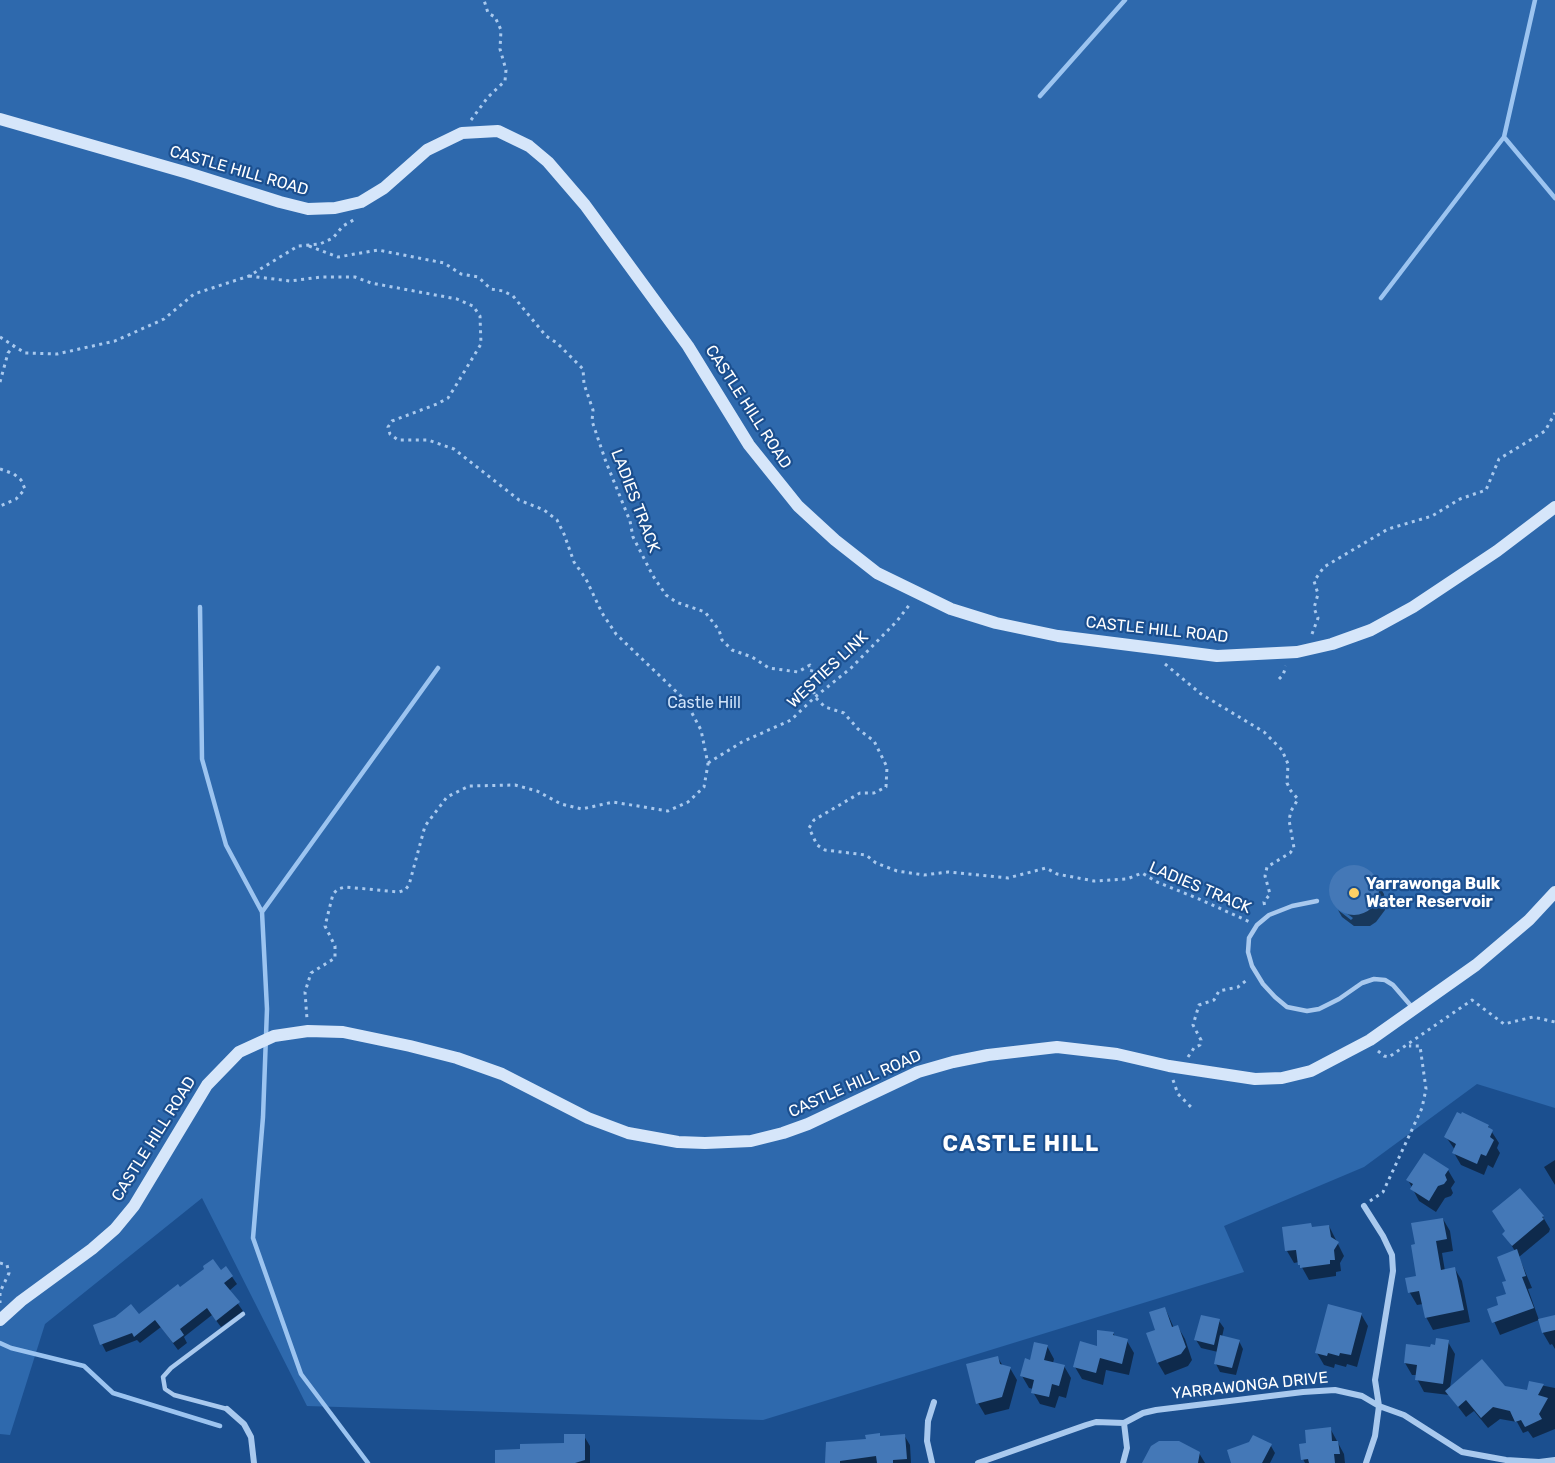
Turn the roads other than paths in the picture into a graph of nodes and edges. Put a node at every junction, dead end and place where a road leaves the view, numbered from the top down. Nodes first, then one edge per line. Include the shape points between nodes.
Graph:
1 (0, 119) edge
2 (1555, 507) edge
3 (1555, 892) edge
4 (1317, 901) dead end
5 (1414, 1010) junction
6 (1364, 1206) road end
7 (243, 1314) dead end
8 (2, 1318) edge
9 (934, 1402) dead end
10 (1379, 1406) junction
11 (227, 1409) joint
12 (1124, 1423) junction
13 (1555, 1460) edge
14 (254, 1463) edge
15 (932, 1463) edge
16 (978, 1463) edge
17 (1124, 1463) edge
18 (1366, 1463) edge

1 - 2 main road, CASTLE HILL ROAD via 308,209 361,202 384,188 427,150 462,132 498,131 529,146 585,205 674,326 749,445 798,506 877,573 951,609 996,623 1058,636 1217,656 1297,652 1371,630 1413,607
3 - 5 main road, CASTLE HILL ROAD via 1504,944
4 - 5 lane via 1269,915 1257,925 1249,938 1248,952 1263,984 1287,1007 1307,1011 1339,999 1362,983 1384,980
5 - 8 main road, CASTLE HILL ROAD via 1370,1040 1311,1071 1282,1078 1255,1079 1057,1047 988,1055 918,1071 783,1133 705,1143 628,1133 588,1118 502,1074 457,1058 343,1032 308,1031 274,1036 239,1052 207,1085 134,1206 115,1229
6 - 10 street via 1392,1256 1392,1287 1375,1380
7 - 11 lane via 163,1377 165,1389 174,1395
9 - 15 street via 927,1442
10 - 12 street, YARRAWONGA DRIVE via 1362,1396 1335,1390 1303,1392 1156,1410
10 - 13 street, YARRAWONGA DRIVE via 1404,1415 1462,1452 1506,1460
10 - 18 street
11 - 14 street via 244,1424 251,1437
12 - 16 street, YARRAWONGA DRIVE via 1096,1422
12 - 17 street

